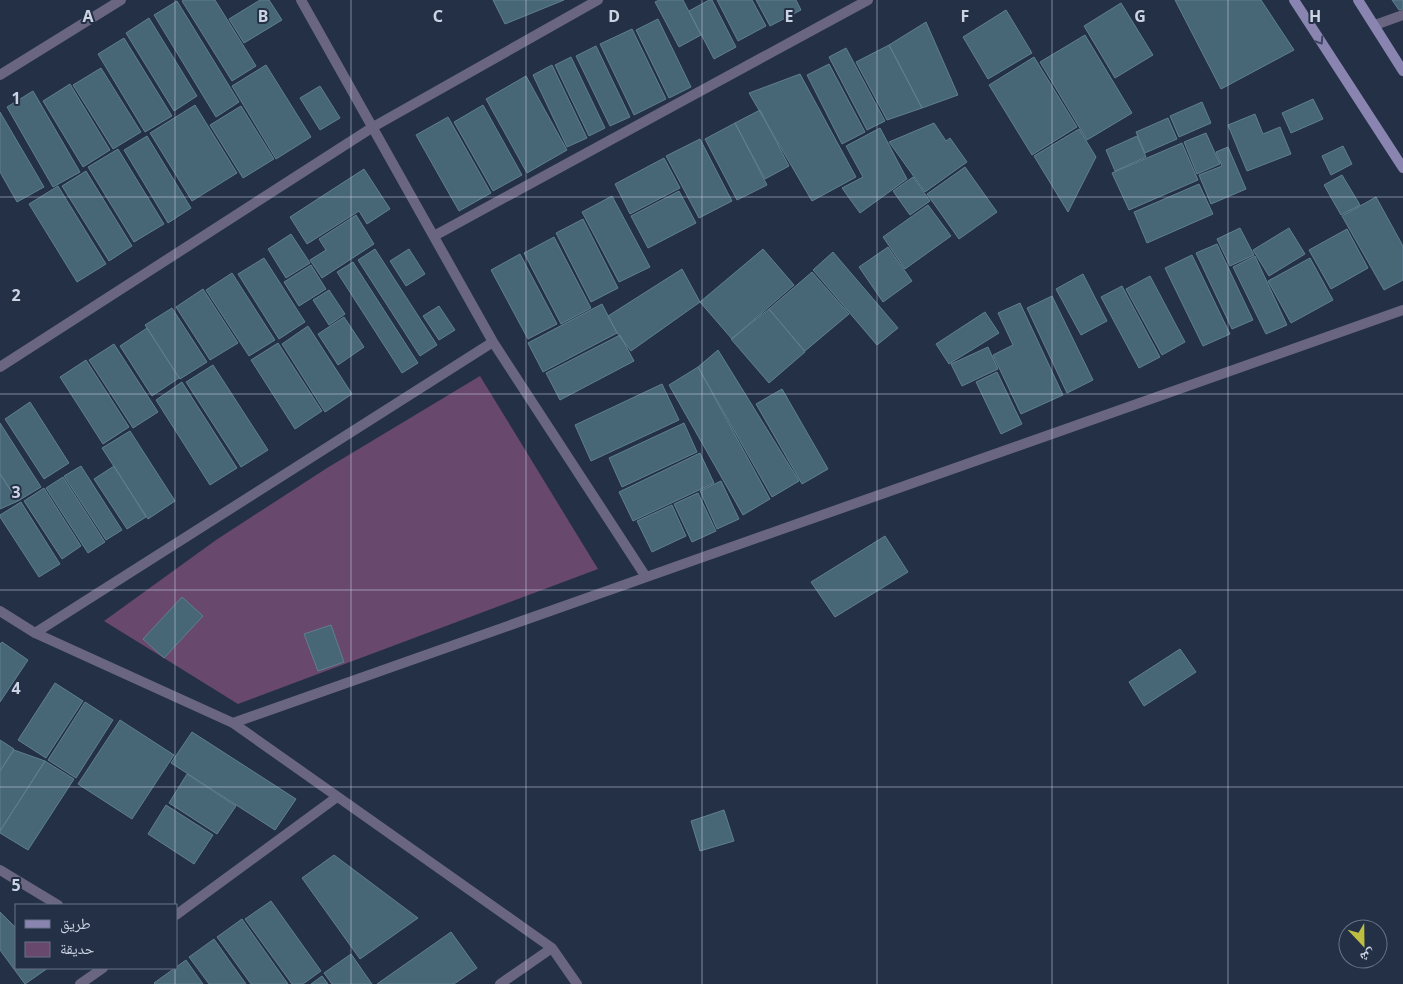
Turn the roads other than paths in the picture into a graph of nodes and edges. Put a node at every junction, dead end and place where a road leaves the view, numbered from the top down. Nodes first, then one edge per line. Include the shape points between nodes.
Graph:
1 (121, 0) edge
2 (301, 0) edge
3 (598, 0) edge
4 (868, 0) edge
5 (1294, 0) edge
6 (1358, 0) edge
7 (1403, 15) edge
8 (1375, 26) junction
9 (1403, 71) edge
10 (0, 75) edge
11 (373, 127) junction
12 (1403, 168) edge
13 (434, 236) junction
14 (1403, 310) edge
15 (493, 342) junction
16 (0, 367) edge
17 (646, 577) junction
18 (0, 611) edge
19 (35, 633) junction
20 (234, 723) junction
21 (337, 797) junction
22 (0, 870) edge
23 (56, 904) edge
24 (178, 914) edge
25 (552, 948) junction
26 (102, 969) edge
27 (80, 984) edge
28 (500, 984) edge
29 (577, 984) edge

1 - 10 street
2 - 11 street
3 - 11 street
4 - 13 street
5 -> 12 street
6 - 8 street
7 - 8 street
8 - 9 street
11 - 13 street
11 - 16 street
13 - 15 street
14 - 17 street
15 - 17 street
15 - 19 street
17 - 20 street
18 - 19 street
19 - 20 street
20 - 21 street
21 - 24 street
21 - 25 street
22 - 23 street
25 - 28 street
25 - 29 street
26 - 27 street

